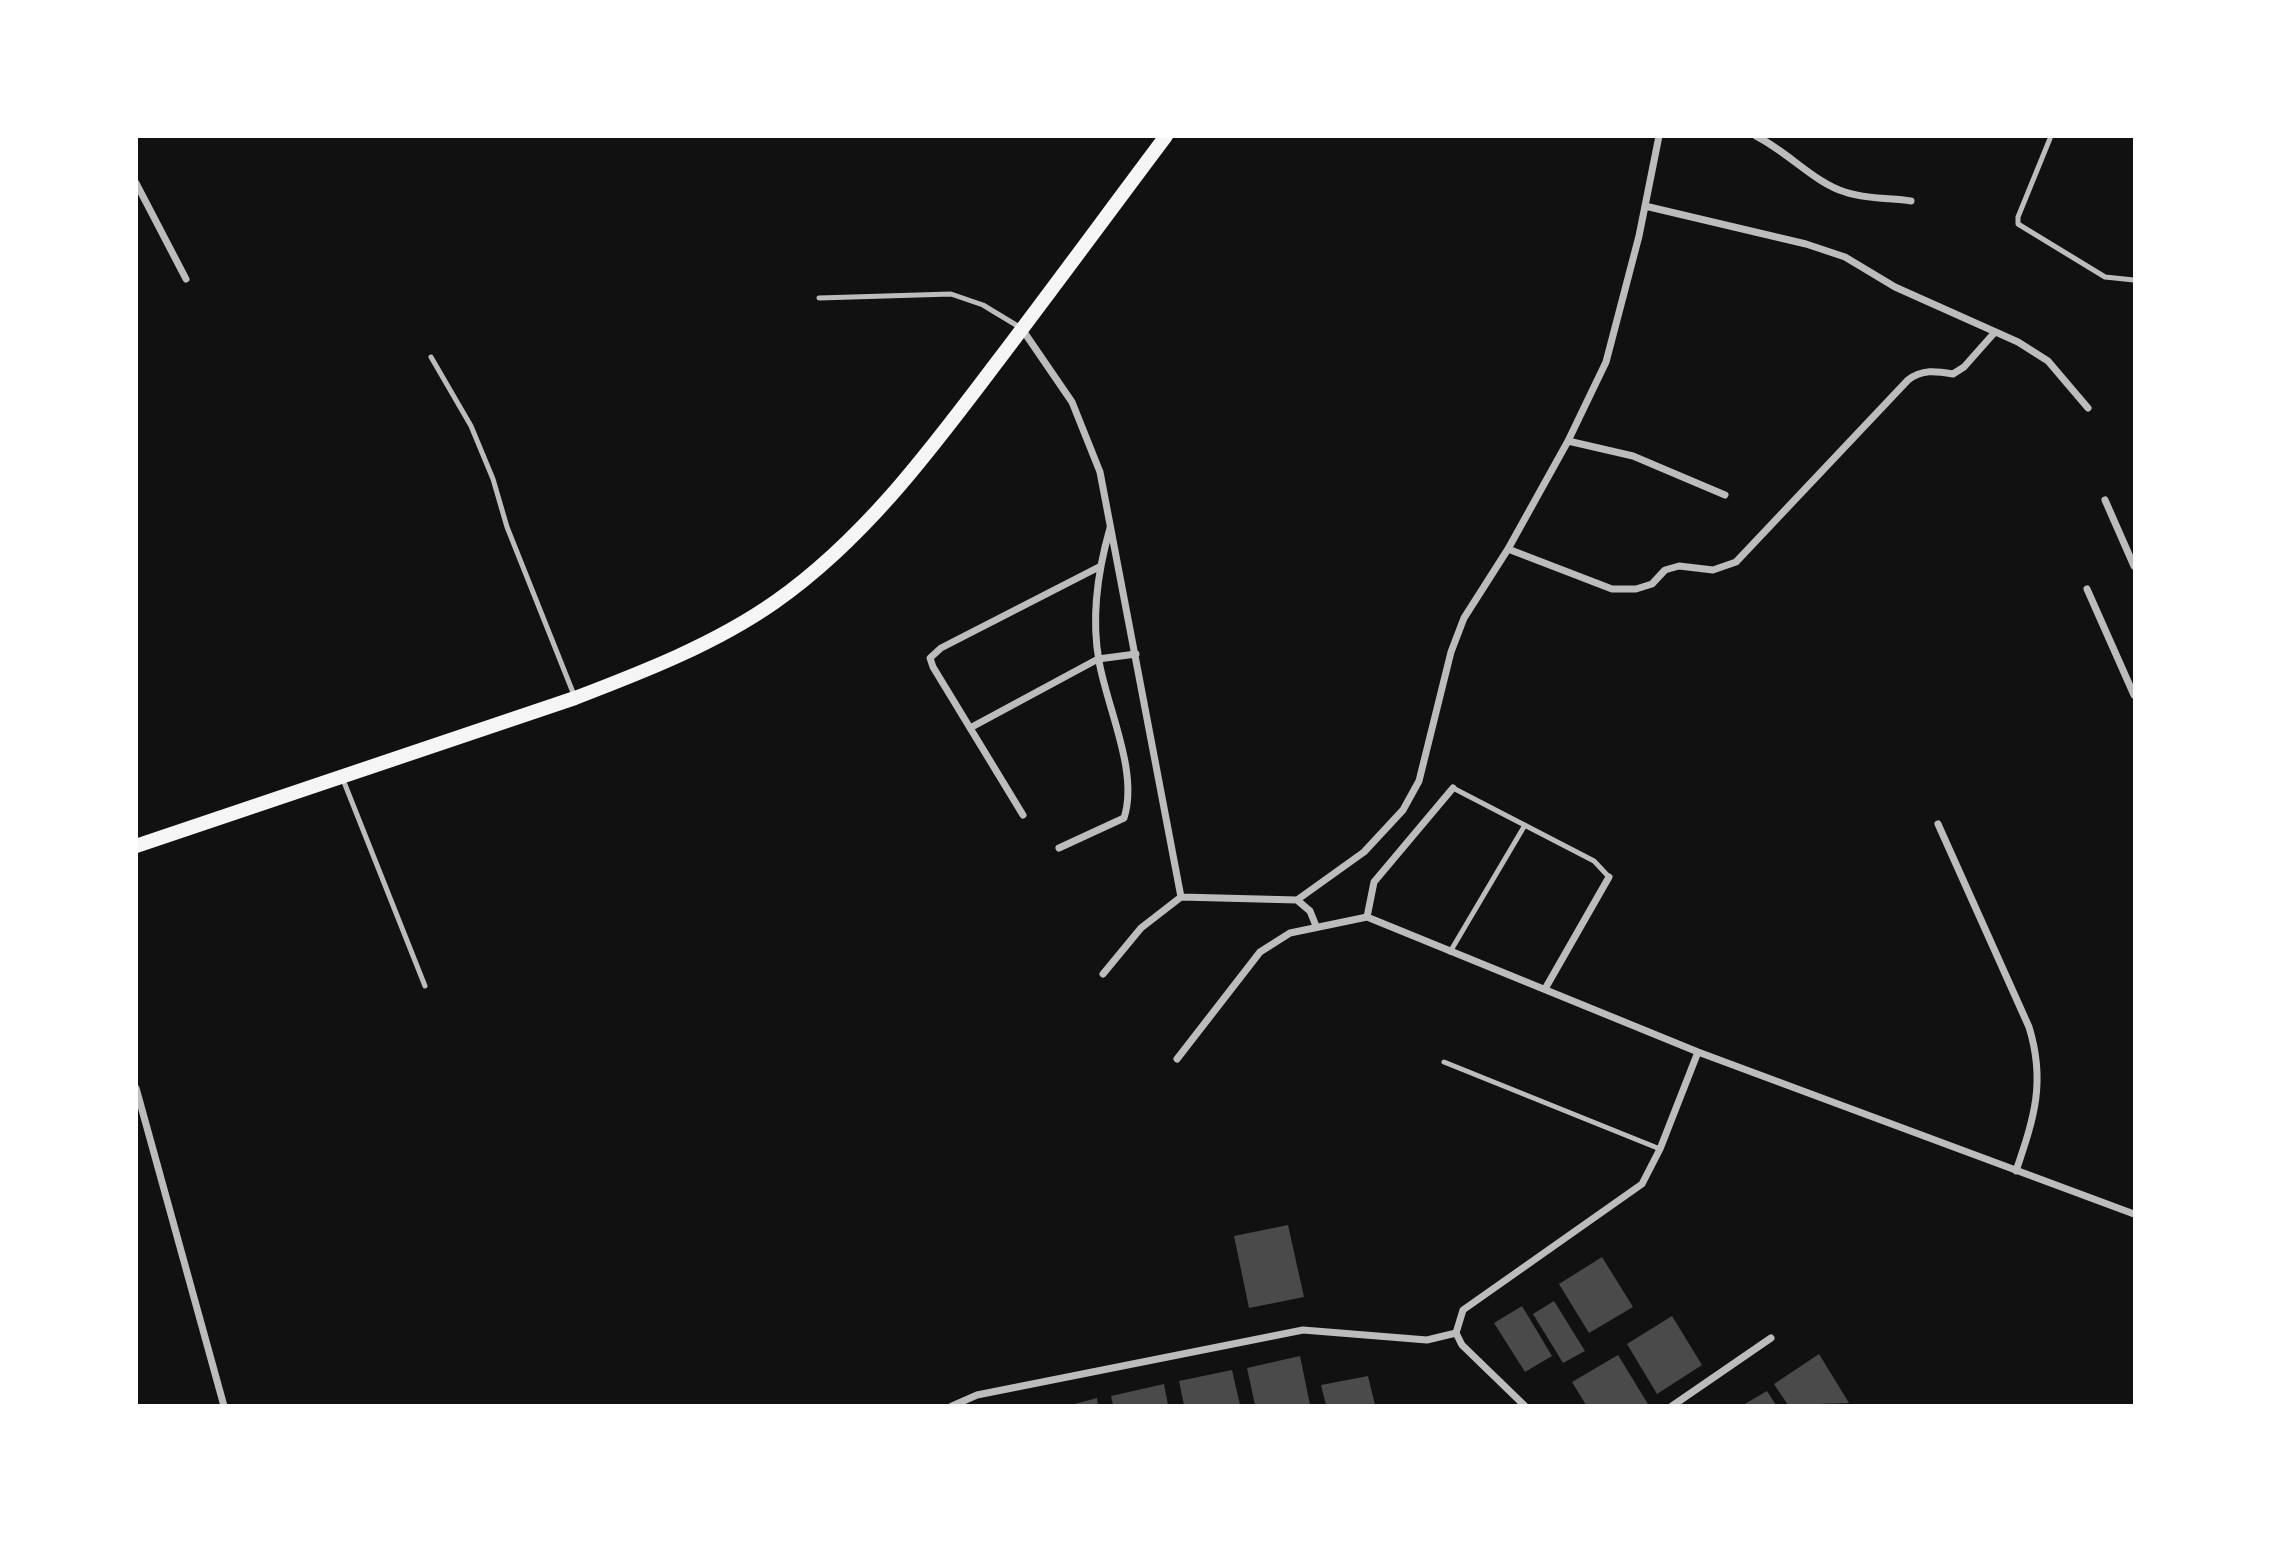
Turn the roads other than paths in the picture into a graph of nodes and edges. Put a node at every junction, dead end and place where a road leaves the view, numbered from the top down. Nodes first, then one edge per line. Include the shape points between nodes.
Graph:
1 (1166, 136) edge
2 (1659, 136) edge
3 (1756, 136) edge
4 (2051, 136) edge
5 (136, 183) edge
6 (1911, 201) dead end
7 (1645, 206) junction
8 (186, 279) dead end
9 (2134, 280) edge
10 (819, 298) dead end
11 (1022, 328) junction
12 (1995, 332) junction
13 (430, 357) dead end
14 (2088, 408) dead end
15 (1568, 441) junction
16 (1725, 495) dead end
17 (2105, 500) dead end
18 (1111, 524) junction
19 (1508, 550) junction
20 (2134, 566) edge
21 (1098, 567) junction
22 (2087, 589) dead end
23 (1136, 654) junction
24 (1098, 659) junction
25 (2134, 695) edge
26 (575, 698) junction
27 (970, 728) junction
28 (342, 777) junction
29 (1453, 788) joint
30 (1023, 814) dead end
31 (1938, 824) dead end
32 (1525, 825) junction
33 (136, 846) edge
34 (1059, 848) dead end
35 (1609, 877) joint
36 (1181, 897) junction
37 (1297, 900) junction
38 (1367, 917) junction
39 (1317, 926) junction
40 (1450, 952) junction
41 (1103, 974) dead end
42 (425, 986) dead end
43 (1545, 989) junction
44 (1698, 1052) junction
45 (1177, 1059) dead end
46 (1444, 1062) dead end
47 (136, 1088) edge
48 (146, 1117) junction
49 (136, 1120) edge
50 (1660, 1149) junction
51 (2016, 1171) junction
52 (2134, 1214) edge
53 (1456, 1333) junction
54 (1770, 1338) dead end
55 (220, 1404) edge
56 (952, 1405) edge
57 (1525, 1405) edge
58 (1672, 1405) edge

1 - 11 main road
2 - 7 street
3 - 6 street via 1780,148 1819,180 1845,192
4 - 9 lane via 2018,224 2105,276
5 - 8 street
7 - 12 street via 1845,257 1895,287
7 - 15 street via 1606,362
10 - 11 lane via 951,294 983,305
11 - 18 street via 1072,402 1100,472
11 - 26 main road via 944,432 863,526 806,578 732,629
12 - 14 street via 2048,361
12 - 19 street via 1953,374 1934,370 1908,380 1736,562 1713,570 1679,566 1665,570 1644,587 1612,589
13 - 26 lane via 471,426
15 - 16 street via 1633,456
15 - 19 street
17 - 20 street
18 - 21 street
18 - 23 street
19 - 37 street via 1464,618 1419,781 1403,810 1364,852
21 - 24 street
21 - 27 street via 941,648 930,658
22 - 25 street
23 - 24 street
23 - 36 street
24 - 27 street
24 - 34 street via 1128,781 1129,804 1124,818
26 - 28 main road
27 - 30 street
28 - 33 main road
28 - 42 lane
29 - 32 lane
29 - 38 street via 1374,882
31 - 51 street via 2036,1048 2036,1111
32 - 35 lane via 1594,861
32 - 40 lane
35 - 43 street
36 - 37 street
36 - 41 street via 1141,928
37 - 39 street via 1310,911
38 - 39 street
38 - 40 street
39 - 45 street via 1290,933 1260,952
40 - 43 street
43 - 44 street
44 - 50 street
44 - 51 street
46 - 50 lane
47 - 48 street
48 - 49 street
48 - 55 street via 209,1345
50 - 53 street via 1642,1184 1463,1310
51 - 52 street
53 - 56 street via 1427,1340 1303,1330 977,1395
53 - 57 street via 1472,1357
54 - 58 street

